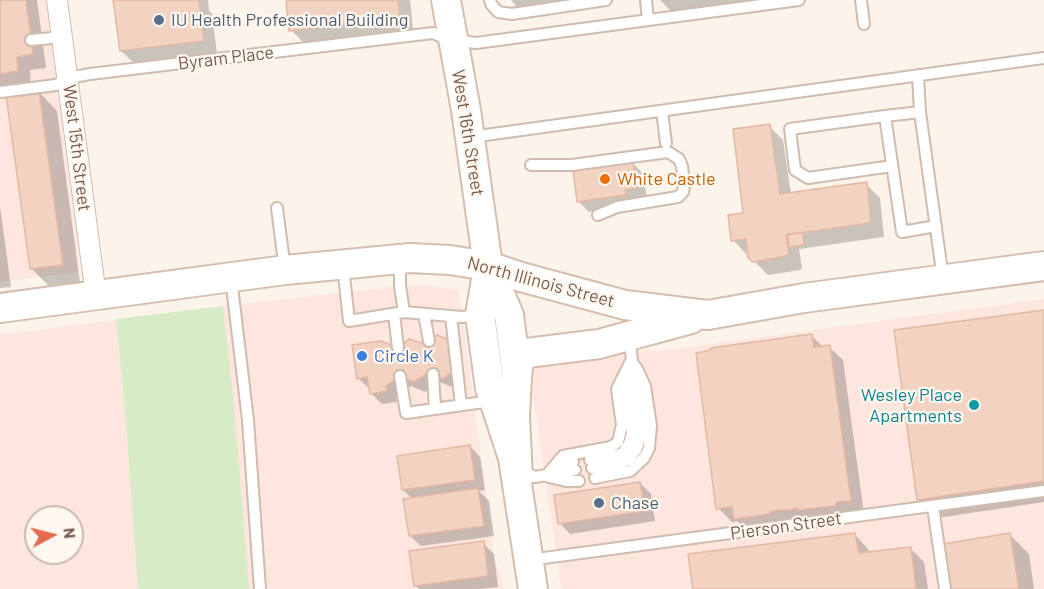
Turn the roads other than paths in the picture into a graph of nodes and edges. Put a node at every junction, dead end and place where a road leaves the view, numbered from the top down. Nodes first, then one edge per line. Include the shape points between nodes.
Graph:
1 (57, 0) edge
2 (446, 0) edge
3 (490, 0) edge
4 (606, 0) edge
5 (646, 0) edge
6 (799, 0) edge
7 (861, 0) edge
8 (648, 20) junction
9 (864, 24) dead end
10 (62, 37) junction
11 (31, 40) dead end
12 (454, 40) junction
13 (1044, 58) edge
14 (918, 75) junction
15 (68, 78) junction
16 (0, 92) edge
17 (662, 111) junction
18 (920, 112) junction
19 (885, 117) junction
20 (470, 138) junction
21 (666, 143) dead end
22 (531, 165) dead end
23 (892, 166) junction
24 (277, 208) dead end
25 (598, 215) dead end
26 (936, 226) junction
27 (400, 258) junction
28 (343, 263) junction
29 (488, 266) junction
30 (1044, 266) edge
31 (285, 270) junction
32 (231, 278) junction
33 (944, 280) junction
34 (96, 296) junction
35 (0, 308) edge
36 (399, 313) junction
37 (424, 314) junction
38 (480, 315) junction
39 (451, 316) junction
40 (628, 328) junction
41 (429, 341) dead end
42 (398, 348) dead end
43 (433, 374) dead end
44 (400, 376) dead end
45 (509, 392) junction
46 (461, 405) junction
47 (435, 409) junction
48 (516, 434) junction
49 (592, 469) dead end
50 (576, 471) dead end
51 (546, 476) junction
52 (518, 480) junction
53 (1044, 491) edge
54 (933, 507) junction
55 (530, 580) edge
56 (260, 589) edge
57 (945, 589) edge

1 - 10 street, West 15th Street
2 - 12 main road, West 16th Street
3 - 4 lane via 498,12 512,14
5 - 8 lane
6 - 8 lane, Byram Place
7 - 9 lane
8 - 12 lane, Byram Place via 476,43
10 - 11 lane
10 - 15 street, West 15th Street
12 - 15 lane, Byram Place via 433,33
12 - 20 main road, West 16th Street
13 - 14 lane
14 - 17 lane
14 - 18 lane
15 - 16 lane, Byram Place via 56,85
15 - 34 street, West 15th Street
17 - 20 lane
17 - 21 lane
18 - 19 lane
18 - 26 lane
19 - 23 lane
19 - 23 lane via 790,129 795,170 808,178
20 - 29 main road, West 16th Street
22 - 25 lane via 572,165 668,152 679,159 684,186 678,197 617,207
23 - 26 lane via 902,232
24 - 31 lane
26 - 33 lane
27 - 28 main road, North Illinois Street
27 - 29 main road, North Illinois Street
27 - 36 lane
28 - 31 main road, North Illinois Street
28 - 36 lane via 349,321
29 - 38 main road, West 16th Street
29 - 40 main road, North Illinois Street via 521,277
29 - 45 main road, West 16th Street via 509,315
30 - 33 main road
31 - 32 main road, North Illinois Street
32 - 34 main road, North Illinois Street
32 - 56 lane via 246,400
33 - 40 main road via 804,298
34 - 35 main road, North Illinois Street
36 - 37 lane
36 - 42 lane
37 - 39 lane
37 - 41 lane
38 - 39 lane
38 - 45 main road, West 16th Street via 490,388
39 - 46 lane
40 - 45 main road via 599,344 522,355
40 - 49 lane via 641,437 629,459
40 - 51 lane via 617,389 622,425 618,442 611,447 563,456
43 - 47 lane
44 - 47 lane via 406,413
45 - 46 lane
45 - 48 main road, West 16th Street
45 - 52 main road, West 16th Street
46 - 47 lane
48 - 51 lane via 523,467 535,477
48 - 52 main road, West 16th Street
50 - 51 lane
52 - 55 main road, West 16th Street
53 - 54 lane, Pierson Street
54 - 55 lane, Pierson Street
54 - 57 lane

